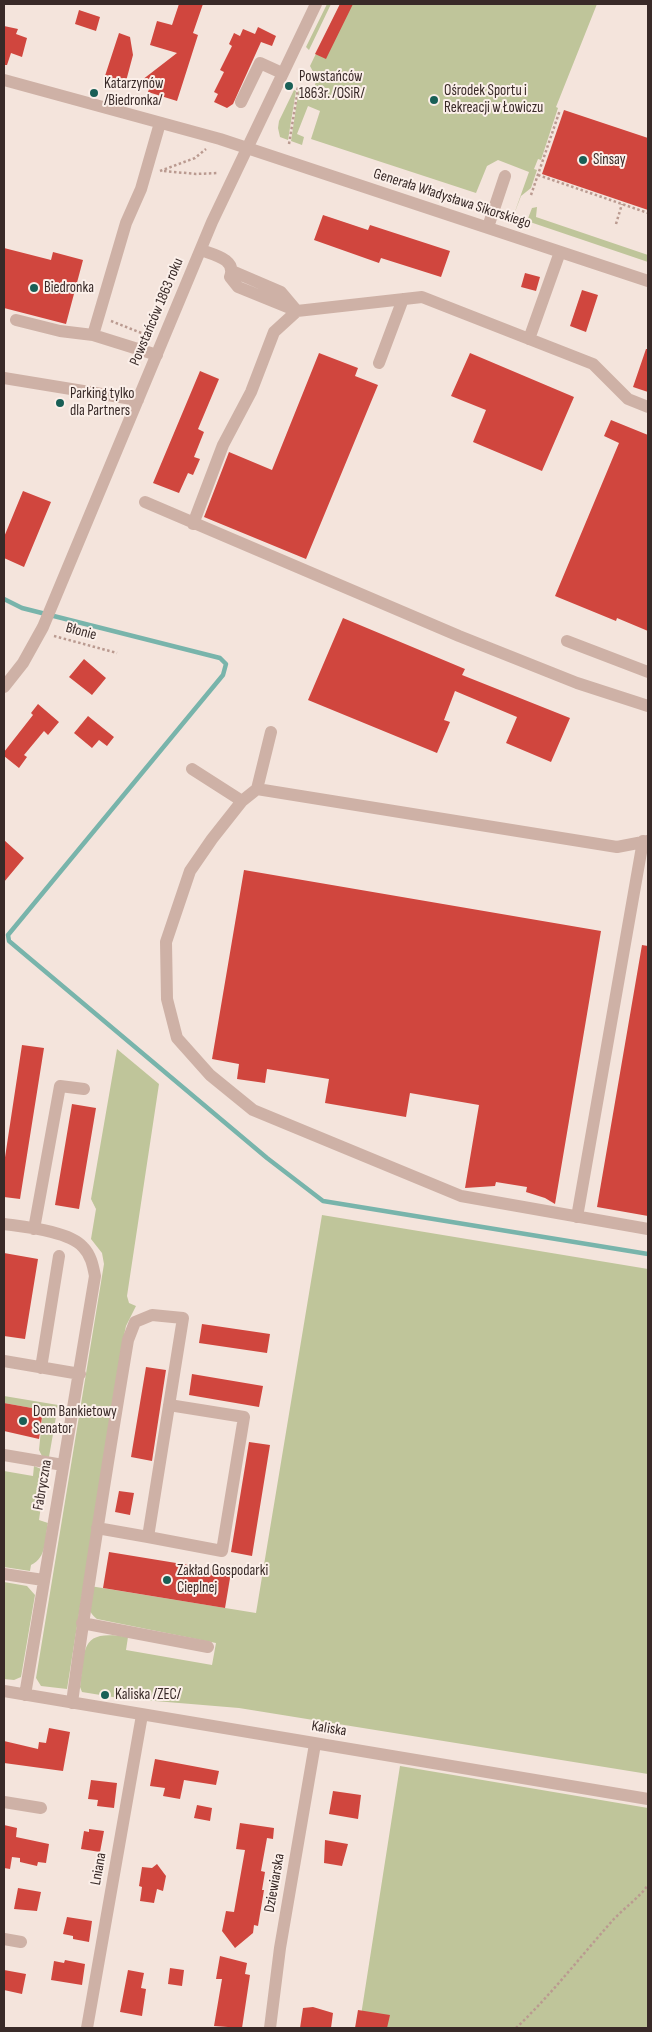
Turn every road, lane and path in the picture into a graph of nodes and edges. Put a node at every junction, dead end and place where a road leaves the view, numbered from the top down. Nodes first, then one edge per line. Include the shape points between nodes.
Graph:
1 (316, 4) edge
2 (282, 73) junction
3 (4, 80) edge
4 (293, 87) dead end
5 (241, 102) dead end
6 (560, 110) dead end
7 (160, 123) junction
8 (289, 144) dead end
9 (246, 147) junction
10 (208, 148) dead end
11 (147, 171) junction
12 (164, 171) junction
13 (218, 174) dead end
14 (538, 175) junction
15 (505, 176) dead end
16 (531, 195) dead end
17 (622, 204) junction
18 (648, 213) edge
19 (616, 224) dead end
20 (488, 228) junction
21 (201, 250) junction
22 (560, 252) junction
23 (648, 281) edge
24 (403, 299) junction
25 (297, 311) junction
26 (99, 317) junction
27 (16, 320) dead end
28 (93, 335) junction
29 (149, 336) dead end
30 (528, 339) junction
31 (157, 356) junction
32 (378, 362) dead end
33 (5, 378) edge
34 (138, 400) junction
35 (648, 407) edge
36 (145, 502) dead end
37 (193, 524) junction
38 (42, 630) junction
39 (567, 642) dead end
40 (117, 653) dead end
41 (648, 672) edge
42 (4, 687) edge
43 (648, 706) edge
44 (271, 732) dead end
45 (192, 769) dead end
46 (257, 789) junction
47 (242, 801) junction
48 (645, 841) edge
49 (84, 1089) dead end
50 (577, 1217) junction
51 (4, 1224) edge
52 (34, 1229) junction
53 (648, 1229) edge
54 (59, 1256) dead end
55 (4, 1361) edge
56 (41, 1368) junction
57 (80, 1374) junction
58 (169, 1405) junction
59 (4, 1455) edge
60 (63, 1465) junction
61 (97, 1528) junction
62 (148, 1537) junction
63 (4, 1574) edge
64 (44, 1580) junction
65 (82, 1624) junction
66 (208, 1647) dead end
67 (4, 1691) edge
68 (25, 1695) junction
69 (72, 1703) junction
70 (142, 1715) junction
71 (315, 1744) junction
72 (648, 1799) edge
73 (4, 1802) edge
74 (41, 1808) dead end
75 (648, 1885) edge
76 (4, 1939) edge
77 (22, 1942) dead end
78 (87, 2028) edge
79 (270, 2028) edge
80 (516, 2028) edge

1 - 2 street, Powstańców 1863 roku
2 - 5 street via 260,63
2 - 9 street, Powstańców 1863 roku
3 - 7 street, Generała Władysława Sikorskiego
4 - 8 path via 298,89
6 - 14 path
7 - 9 street, Generała Władysława Sikorskiego
7 - 11 street
9 - 20 street, Generała Władysława Sikorskiego
9 - 21 street, Powstańców 1863 roku
10 - 12 path via 196,158
11 - 12 path
11 - 26 street via 126,223
12 - 13 path
14 - 16 path
14 - 17 path
15 - 20 street
17 - 18 path
17 - 19 path
20 - 22 street, Generała Władysława Sikorskiego
21 - 25 street via 231,264 230,277 238,287
21 - 31 street, Powstańców 1863 roku
22 - 23 street, Generała Władysława Sikorskiego
22 - 30 street
24 - 25 street
24 - 30 street via 422,297
24 - 32 street
25 - 37 street via 274,332 251,392 223,446
26 - 28 street
26 - 29 path
27 - 28 street
28 - 31 street
30 - 35 street via 593,364 628,398
31 - 34 street, Powstańców 1863 roku
33 - 34 street
34 - 38 street, Powstańców 1863 roku
36 - 37 street
37 - 43 street via 477,643 577,683
38 - 40 path, Błonie
38 - 42 street, Powstańców 1863 roku
39 - 41 street
44 - 46 street
45 - 47 street
46 - 47 street
46 - 48 street via 617,847
47 - 50 street via 190,871 166,942 167,999 178,1038 210,1074 253,1110 461,1196
48 - 50 street
49 - 52 street via 60,1086
50 - 53 street
51 - 52 street, Fabryczna
52 - 57 street, Fabryczna via 72,1238 92,1261 95,1276
54 - 56 street
55 - 56 street
56 - 57 street
57 - 60 street, Fabryczna
58 - 61 street via 183,1318 152,1314 135,1322 128,1340
58 - 62 street
58 - 62 street via 244,1417 243,1427 222,1551
59 - 60 street
60 - 64 street, Fabryczna
61 - 62 street
61 - 65 street
63 - 64 street
64 - 68 street, Fabryczna
65 - 66 street
65 - 69 street
67 - 68 street, Kaliska
68 - 69 street, Kaliska
69 - 70 street, Kaliska
70 - 71 street, Kaliska
70 - 78 street, Lniana
71 - 72 street, Kaliska
71 - 79 street, Dziewiarska via 280,1948
73 - 74 street
75 - 80 path
76 - 77 street

